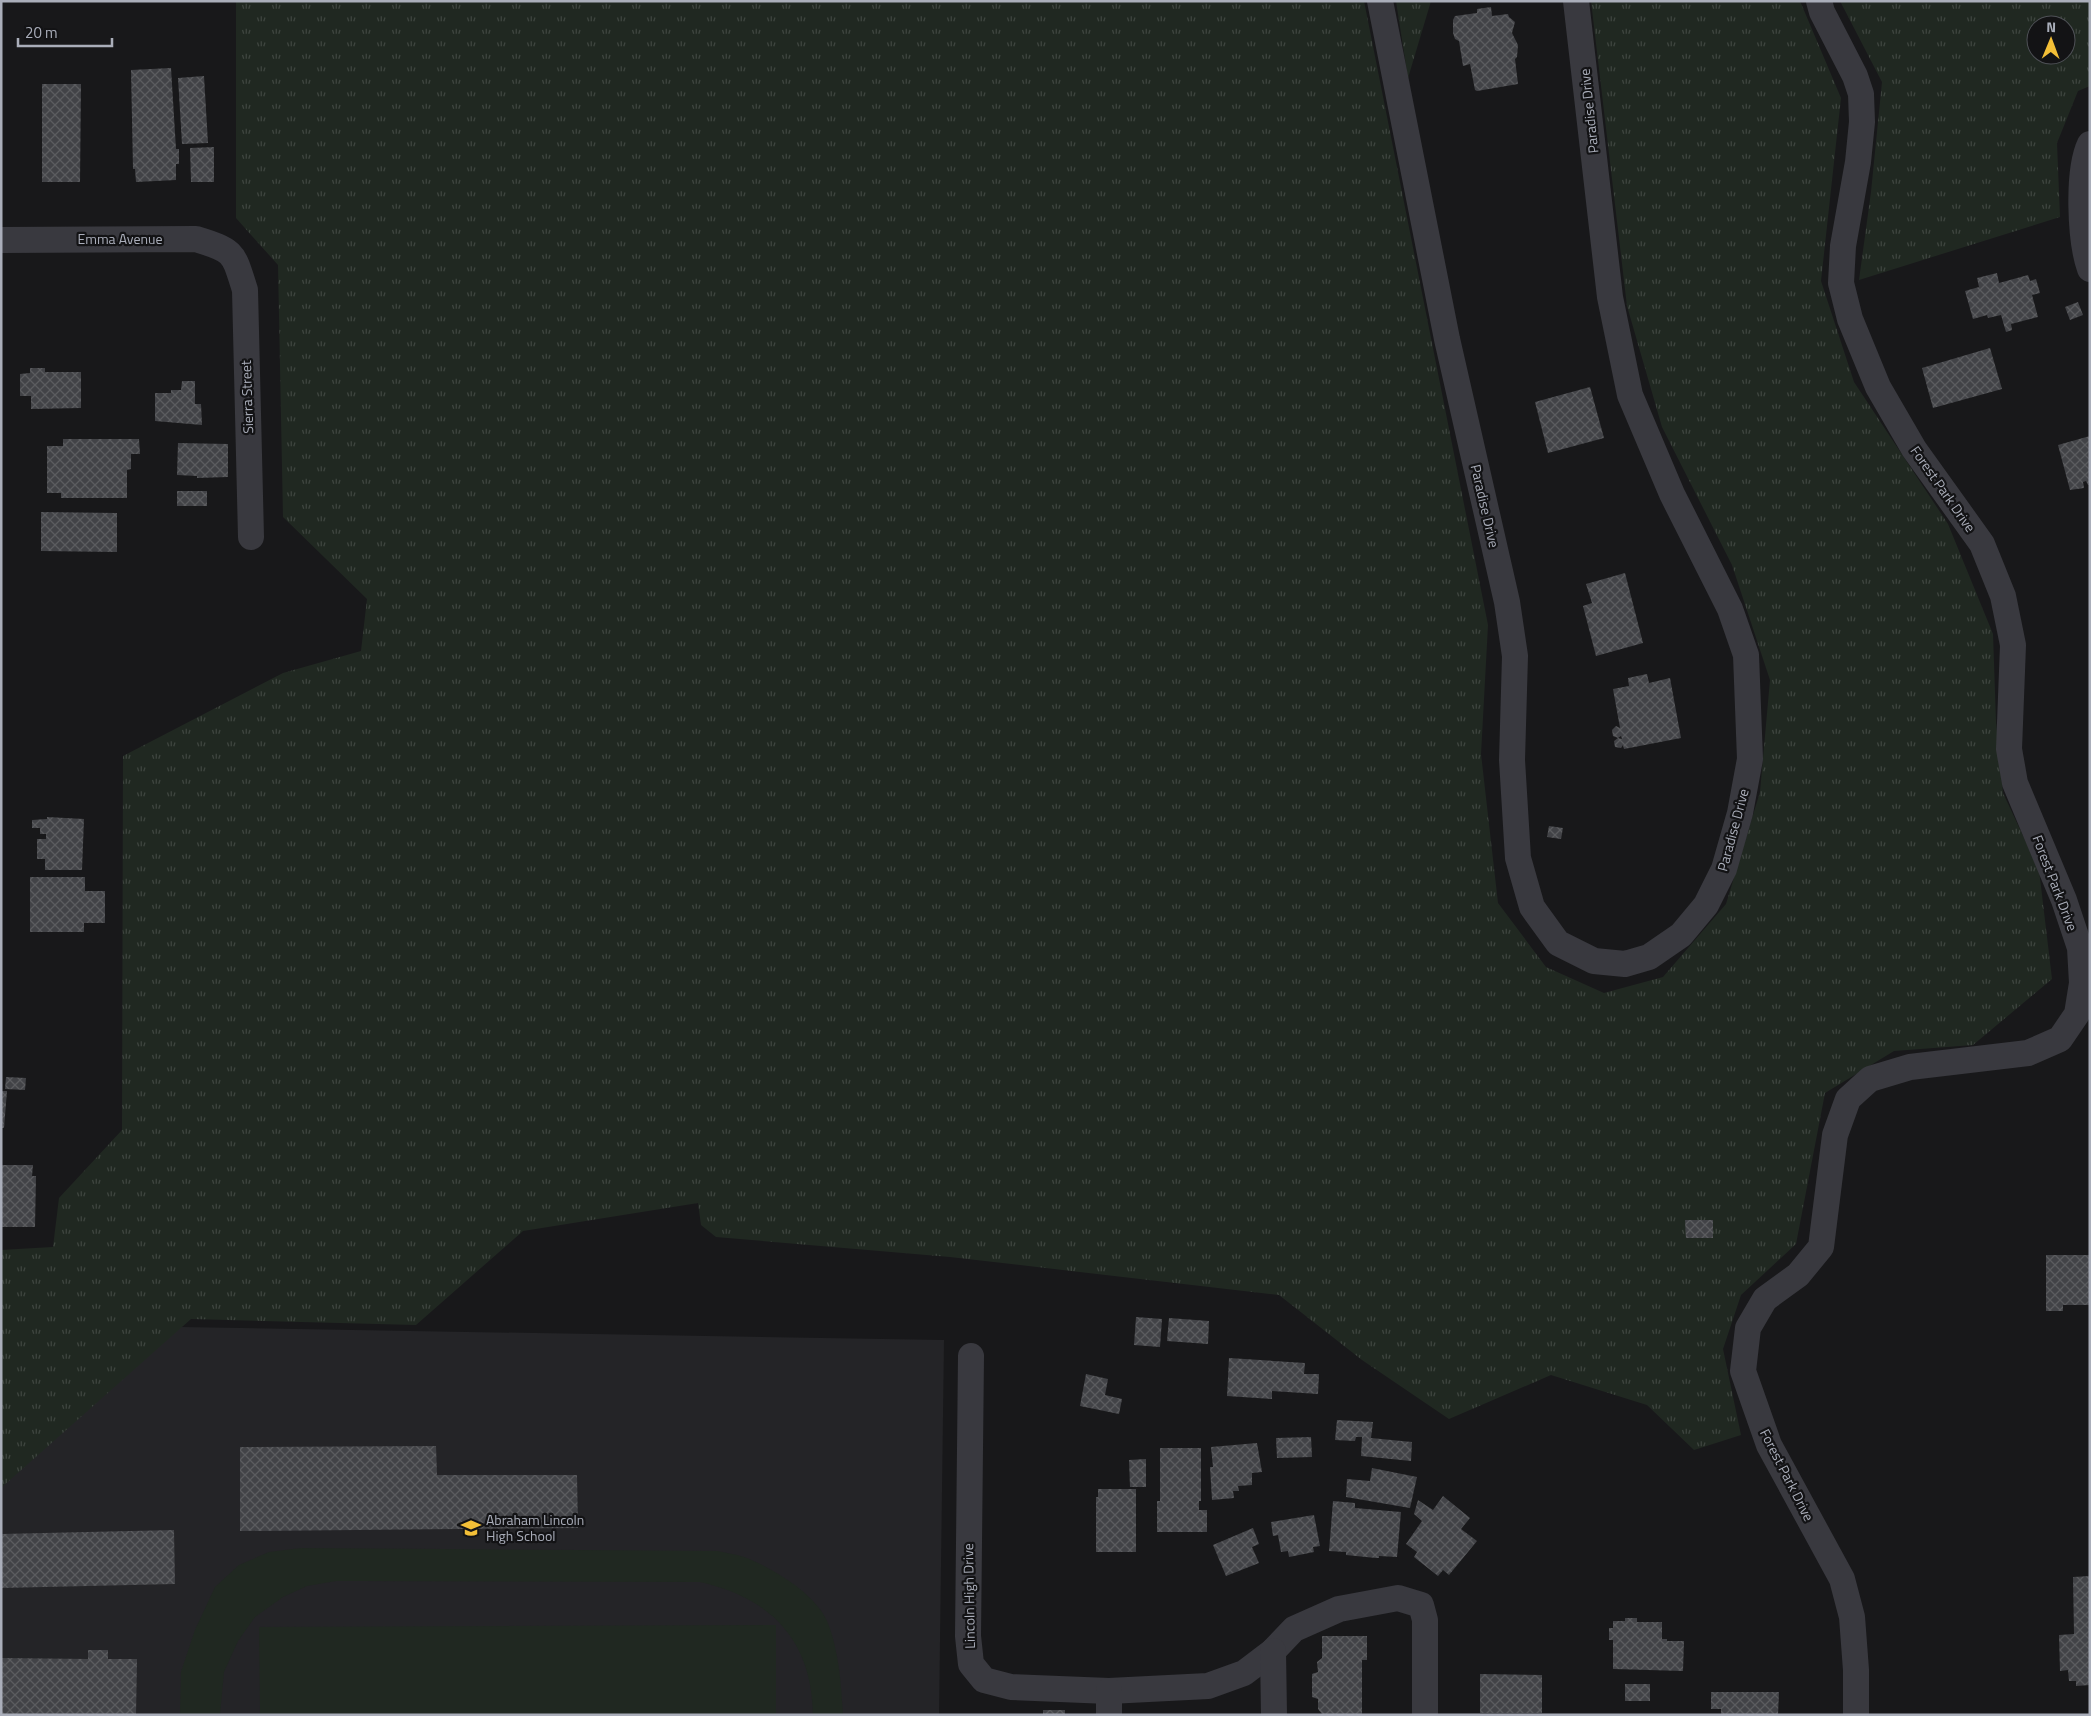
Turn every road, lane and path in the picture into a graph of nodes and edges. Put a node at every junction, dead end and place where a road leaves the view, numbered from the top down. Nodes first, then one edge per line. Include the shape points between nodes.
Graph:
1 (1380, 1) edge
2 (1576, 1) edge
3 (1819, 1) edge
4 (2090, 144) edge
5 (1, 240) edge
6 (234, 258) joint
7 (2090, 269) edge
8 (251, 537) dead end
9 (971, 1356) dead end
10 (1273, 1651) junction
11 (1109, 1703) edge
12 (1274, 1715) edge
13 (1425, 1715) edge
14 (1856, 1715) edge

1 - 2 street, Paradise Drive via 1447,339 1507,602 1514,656 1512,760 1518,858 1532,907 1558,943 1594,961 1625,964 1649,958 1681,935 1706,905 1724,869 1740,813 1750,759 1746,655 1730,608 1672,494 1630,395 1610,297
3 - 14 street, Forest Park Drive via 1861,94 1862,122 1843,246 1841,283 1850,319 1878,387 1914,449 1982,544 2004,596 2013,645 2009,749 2014,774 2067,908 2080,948 2082,983 2077,1014 2060,1039 2028,1053 1910,1067 1870,1079 1848,1100 1836,1135 1821,1247 1798,1274 1765,1299 1748,1328 1743,1372 1769,1445 1842,1579 1852,1617
4 - 7 street via 2081,199 2084,254
5 - 6 street, Emma Avenue via 196,239 221,247
6 - 8 street, Sierra Street via 245,290
9 - 11 street, Lincoln High Drive via 968,1636 971,1664 984,1680
10 - 11 street, Lincoln High Drive via 1244,1673 1208,1686
10 - 12 street
10 - 13 street, Lincoln High Drive via 1294,1629 1339,1609 1398,1598 1421,1605 1425,1620

